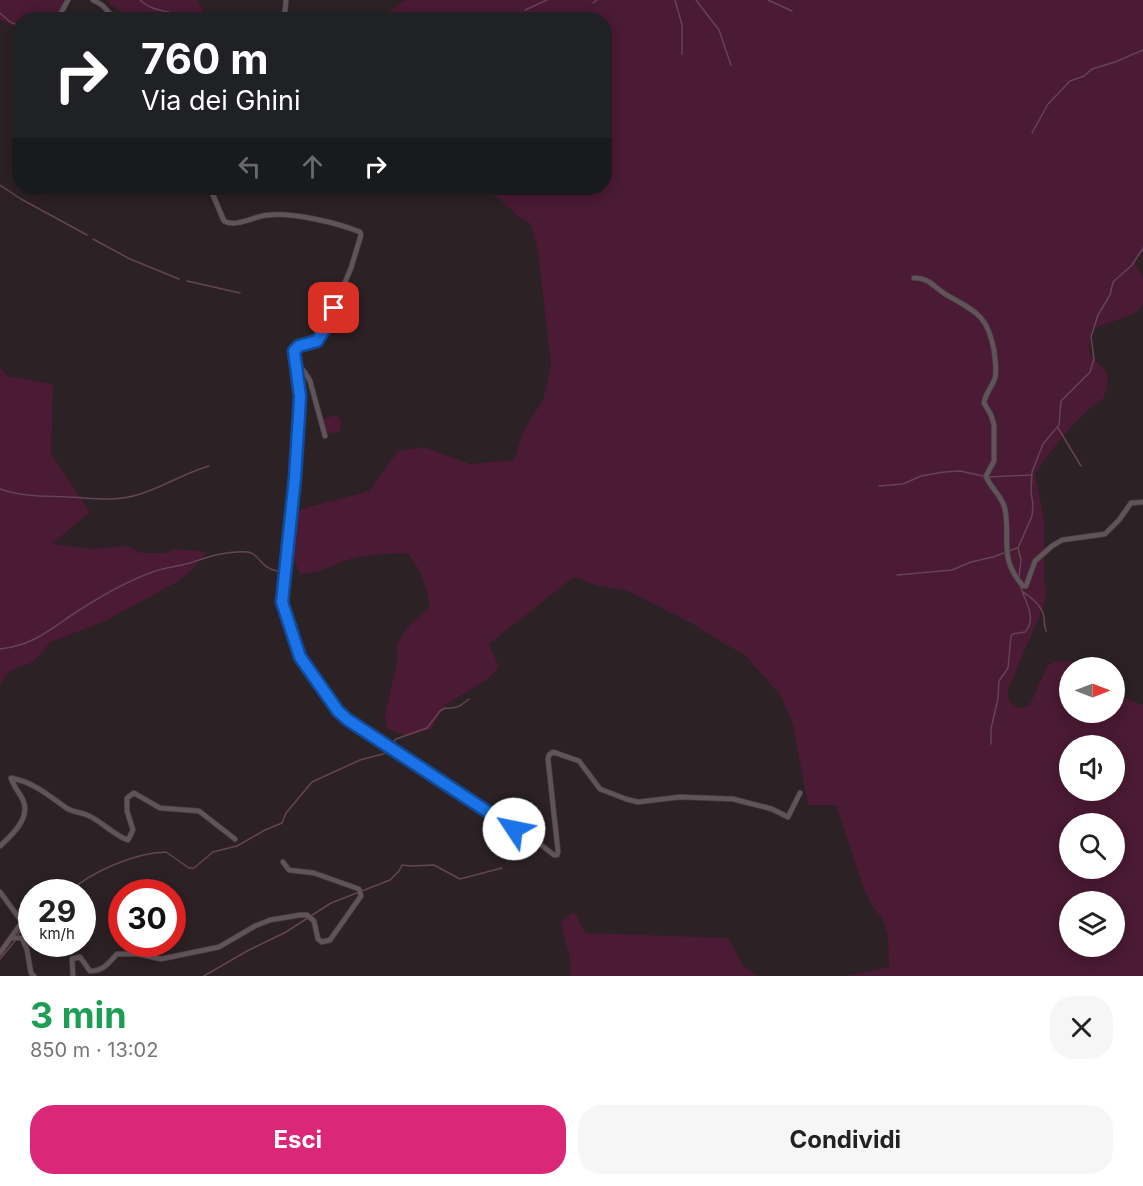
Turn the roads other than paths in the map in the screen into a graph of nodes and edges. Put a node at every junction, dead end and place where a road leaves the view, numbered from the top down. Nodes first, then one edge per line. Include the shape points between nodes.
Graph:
1 (93, 0) edge
2 (109, 12) edge
3 (213, 195) edge
4 (914, 278) dead end
5 (294, 355) junction
6 (325, 436) dead end
7 (1143, 502) edge
8 (800, 793) dead end
9 (235, 838) dead end
10 (0, 846) edge
11 (283, 862) dead end
12 (0, 892) edge
13 (11, 938) junction
14 (0, 953) edge
15 (34, 976) edge
16 (73, 976) edge

1 - 2 street
3 - 5 street via 227,223 282,214 360,232 351,268 322,336 296,348
4 - 7 street via 929,280 941,292 978,313 991,337 996,376 984,403 994,425 994,461 986,476 1005,507 1007,560 1023,586 1035,561 1052,546 1062,540 1105,534 1131,503
5 - 6 street via 307,375
5 - 8 street via 300,396 282,602 296,650 338,711 554,855 558,851 548,759 553,752 579,761 600,789 638,802 680,797 733,799 772,808 788,817
9 - 10 street via 199,812 160,808 134,794 127,798 133,831 128,840 88,815 67,810 22,780 11,778 24,801 24,811 20,825
11 - 16 street via 289,870 314,873 359,889 361,896 330,940 318,939 314,921 300,915 263,923 219,947 161,959 117,954 99,971 90,970 80,957 72,959
12 - 13 street via 22,922
13 - 14 street
13 - 15 street via 22,938

